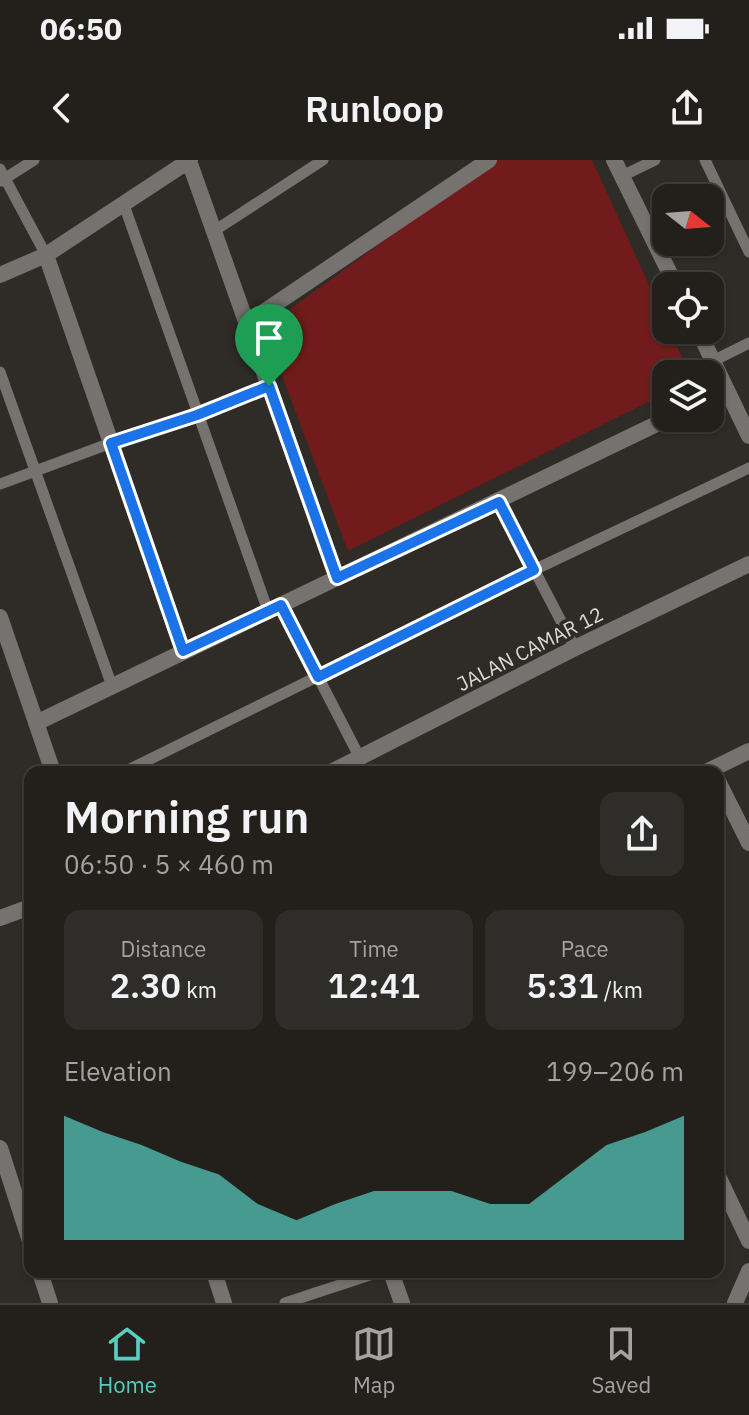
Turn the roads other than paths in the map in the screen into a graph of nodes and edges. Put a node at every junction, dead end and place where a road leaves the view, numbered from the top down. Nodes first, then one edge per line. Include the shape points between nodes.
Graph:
1 (34, 160) edge
2 (189, 160) edge
3 (323, 160) edge
4 (489, 160) edge
5 (614, 160) edge
6 (655, 160) edge
7 (705, 160) edge
8 (622, 176) junction
9 (2, 177) edge
10 (124, 205) junction
11 (214, 231) junction
12 (749, 252) edge
13 (46, 255) junction
14 (669, 272) edge
15 (0, 275) edge
16 (247, 323) junction
17 (749, 343) edge
18 (715, 360) edge
19 (0, 372) edge
20 (724, 384) edge
21 (269, 386) junction
22 (727, 390) junction
23 (724, 391) edge
24 (197, 415) junction
25 (652, 426) edge
26 (749, 436) edge
27 (111, 443) junction
28 (749, 468) edge
29 (36, 472) junction
30 (0, 484) edge
31 (499, 502) junction
32 (749, 564) edge
33 (534, 570) junction
34 (337, 578) junction
35 (274, 608) junction
36 (0, 617) edge
37 (575, 648) junction
38 (183, 651) junction
39 (318, 677) junction
40 (112, 686) junction
41 (36, 723) junction
42 (749, 751) edge
43 (360, 758) junction
44 (51, 766) edge
45 (136, 766) edge
46 (343, 766) edge
47 (724, 767) edge
48 (724, 796) edge
49 (749, 843) edge
50 (24, 909) edge
51 (0, 918) edge
52 (0, 1148) edge
53 (724, 1189) edge
54 (24, 1222) edge
55 (749, 1241) edge
56 (749, 1271) edge
57 (42, 1278) edge
58 (216, 1278) edge
59 (361, 1278) edge
60 (393, 1278) edge
61 (50, 1303) edge
62 (224, 1303) edge
63 (285, 1303) edge
64 (402, 1303) edge
65 (735, 1303) edge

1 - 9 lane
2 - 10 street
2 - 11 street
3 - 11 lane
4 - 16 street
5 - 8 street
6 - 8 lane
7 - 12 lane
8 - 14 street
9 - 13 lane
10 - 13 street
10 - 24 lane
11 - 16 street
13 - 15 street
13 - 27 street
16 - 21 street
17 - 18 lane
19 - 29 lane
20 - 22 street
21 - 24 lane
21 - 34 street
22 - 23 street
22 - 26 street
24 - 27 lane
24 - 35 lane
25 - 31 street
27 - 29 lane
27 - 38 street
28 - 33 lane
29 - 30 lane
29 - 40 lane
31 - 33 lane
31 - 34 street
32 - 37 street, JALAN CAMAR 12
33 - 37 lane
33 - 39 lane
34 - 35 street
35 - 38 street
35 - 39 lane
36 - 41 street
37 - 43 street, JALAN CAMAR 12
38 - 40 street
39 - 43 lane
39 - 45 lane
40 - 41 street
41 - 44 street
42 - 47 street
43 - 46 street, JALAN CAMAR 12
48 - 49 street
50 - 51 street
52 - 54 street
53 - 55 street
56 - 65 street
57 - 61 street
58 - 62 street
59 - 63 lane
60 - 64 street

